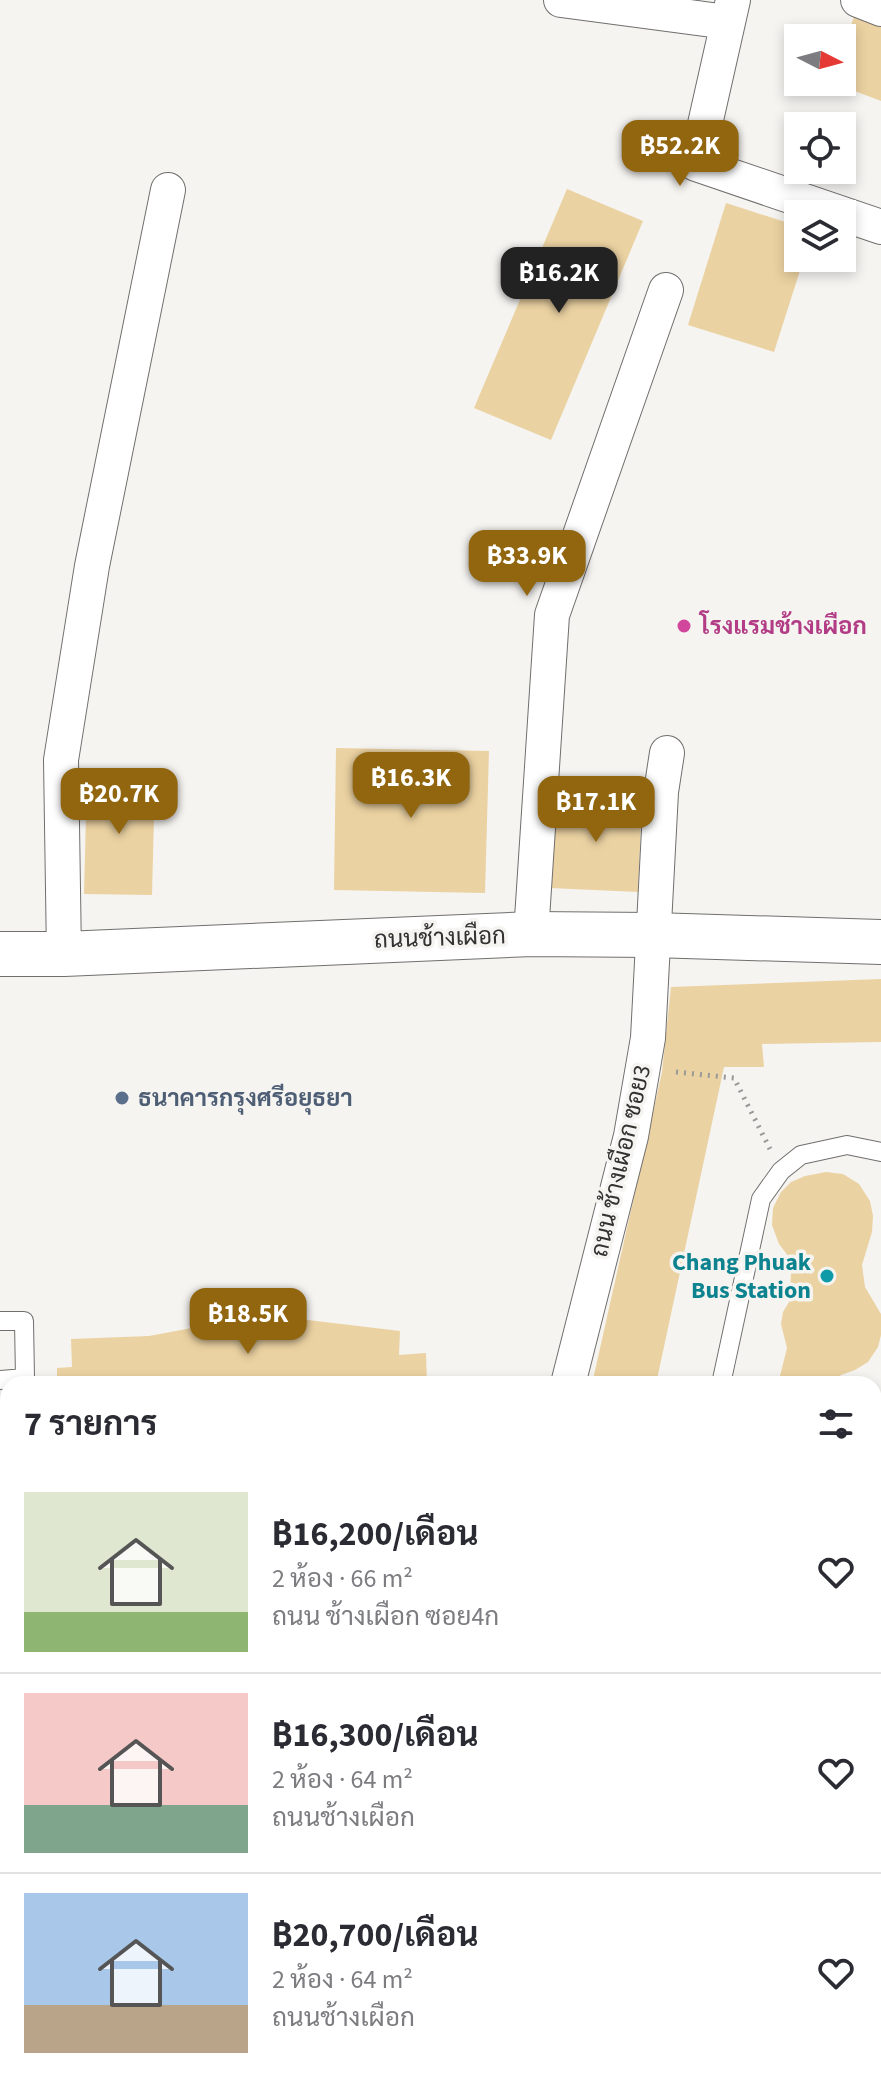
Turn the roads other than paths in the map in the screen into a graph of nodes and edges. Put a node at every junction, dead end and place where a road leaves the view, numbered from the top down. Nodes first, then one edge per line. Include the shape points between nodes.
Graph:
1 (561, 0) edge
2 (858, 0) edge
3 (881, 9) edge
4 (730, 11) edge
5 (168, 190) dead end
6 (881, 227) edge
7 (666, 290) dead end
8 (667, 753) dead end
9 (531, 934) junction
10 (653, 935) junction
11 (881, 942) edge
12 (0, 954) edge
13 (64, 954) junction
14 (881, 1152) edge
15 (0, 1321) edge
16 (25, 1376) edge
17 (570, 1376) edge
18 (723, 1376) edge

1 - 4 street
2 - 3 street
4 - 6 street via 696,164
5 - 13 street via 92,566 61,760
7 - 9 street via 552,615
8 - 10 street, ถนน ช้างเผือก ซอย3
9 - 10 main road, ถนนช้างเผือก
9 - 13 main road, ถนนช้างเผือก
10 - 11 main road, ถนนช้างเผือก
10 - 17 street, ถนน ช้างเผือก ซอย3 via 648,1038 631,1136
12 - 13 main road, ถนนช้างเผือก
14 - 18 lane via 847,1145 801,1155 781,1171 761,1199
15 - 16 lane via 24,1321

